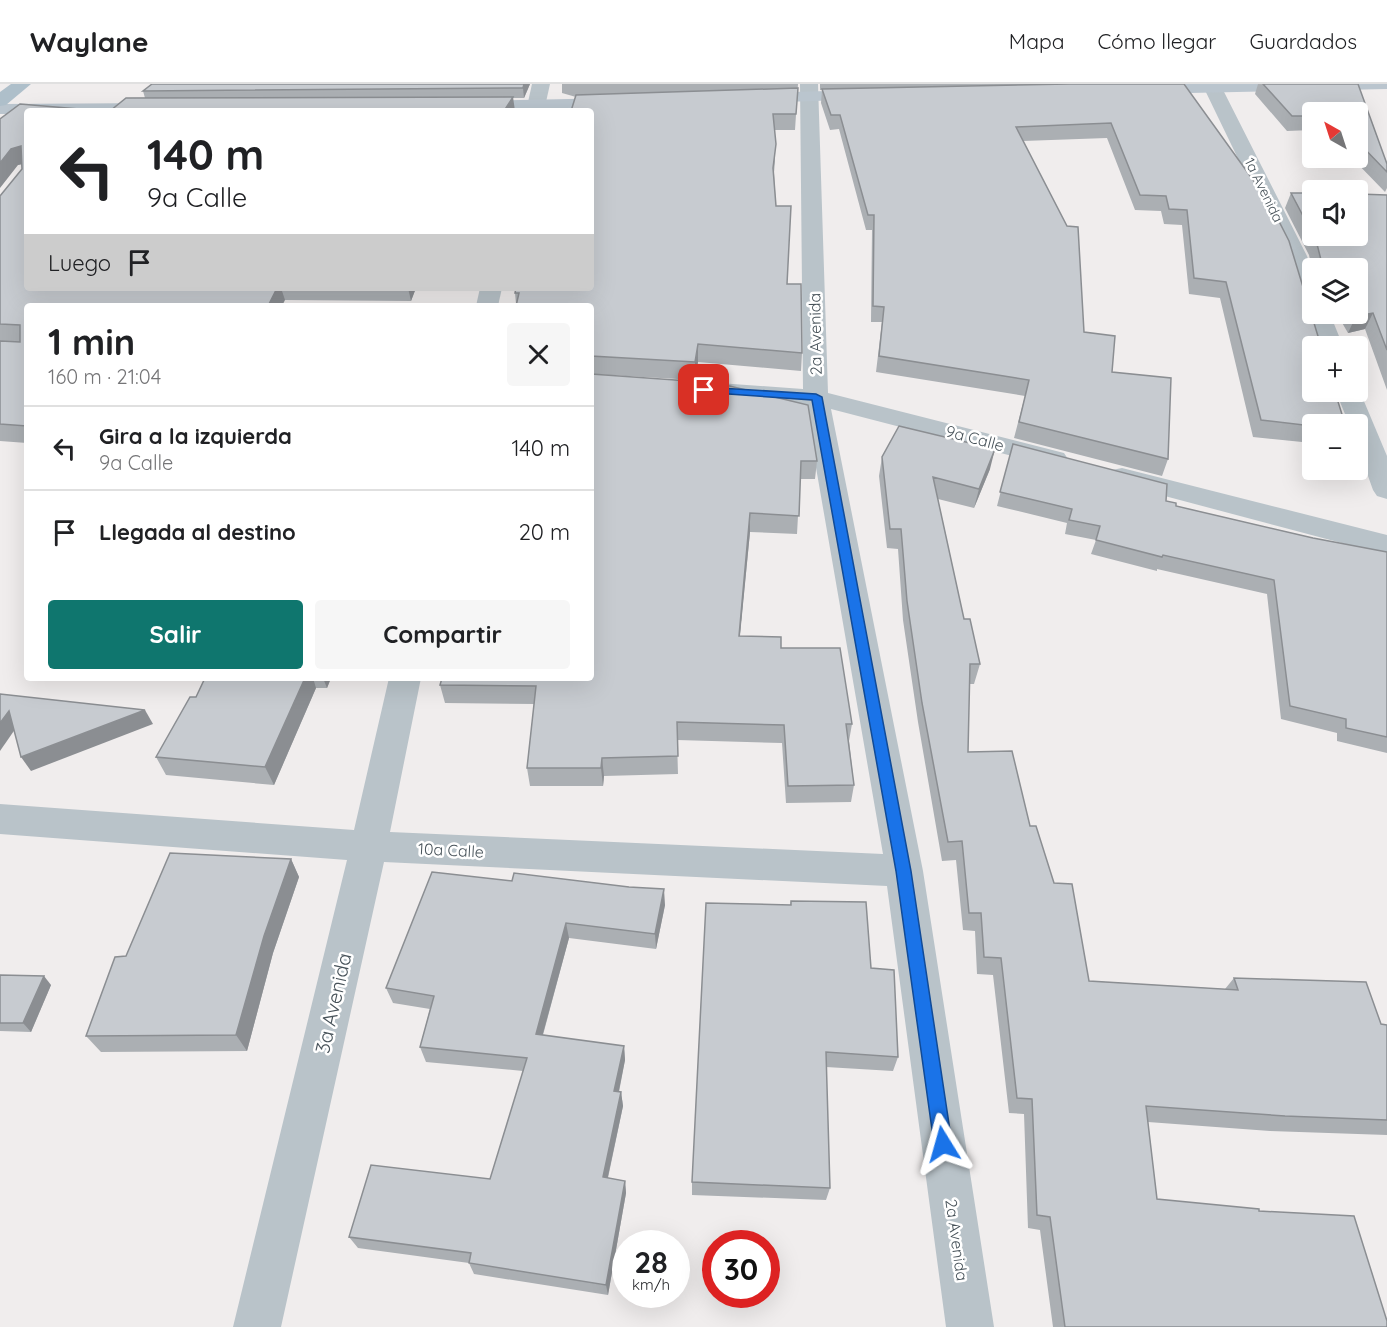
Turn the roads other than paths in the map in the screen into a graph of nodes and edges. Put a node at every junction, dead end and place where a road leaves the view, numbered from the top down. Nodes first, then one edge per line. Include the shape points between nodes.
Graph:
1 (22, 84) edge
2 (541, 84) edge
3 (1387, 84) edge
4 (1212, 86) edge
5 (1130, 89) edge
6 (810, 90) edge
7 (882, 94) edge
8 (739, 98) edge
9 (0, 100) edge
10 (632, 102) edge
11 (454, 106) edge
12 (180, 107) edge
13 (144, 108) edge
14 (536, 108) edge
15 (0, 109) edge
16 (24, 109) edge
17 (1302, 272) edge
18 (698, 390) edge
19 (816, 397) junction
20 (1353, 402) edge
21 (1387, 490) edge
22 (1387, 545) edge
23 (404, 681) edge
24 (0, 819) edge
25 (369, 846) junction
26 (904, 871) junction
27 (257, 1327) edge
28 (970, 1327) edge

1 - 9 main road
2 - 14 street
3 - 4 street
4 - 5 street
4 - 17 street, 1a Avenida
6 - 7 street
6 - 8 street
6 - 19 street, 2a Avenida
10 - 14 street
11 - 14 street
12 - 13 street
15 - 16 street
18 - 19 street, 9a Calle
19 - 22 street, 9a Calle
19 - 26 street, 2a Avenida
20 - 21 street
23 - 25 street, 3a Avenida
24 - 25 street, 10a Calle
25 - 26 street, 10a Calle
25 - 27 street, 3a Avenida
26 - 28 street, 2a Avenida

